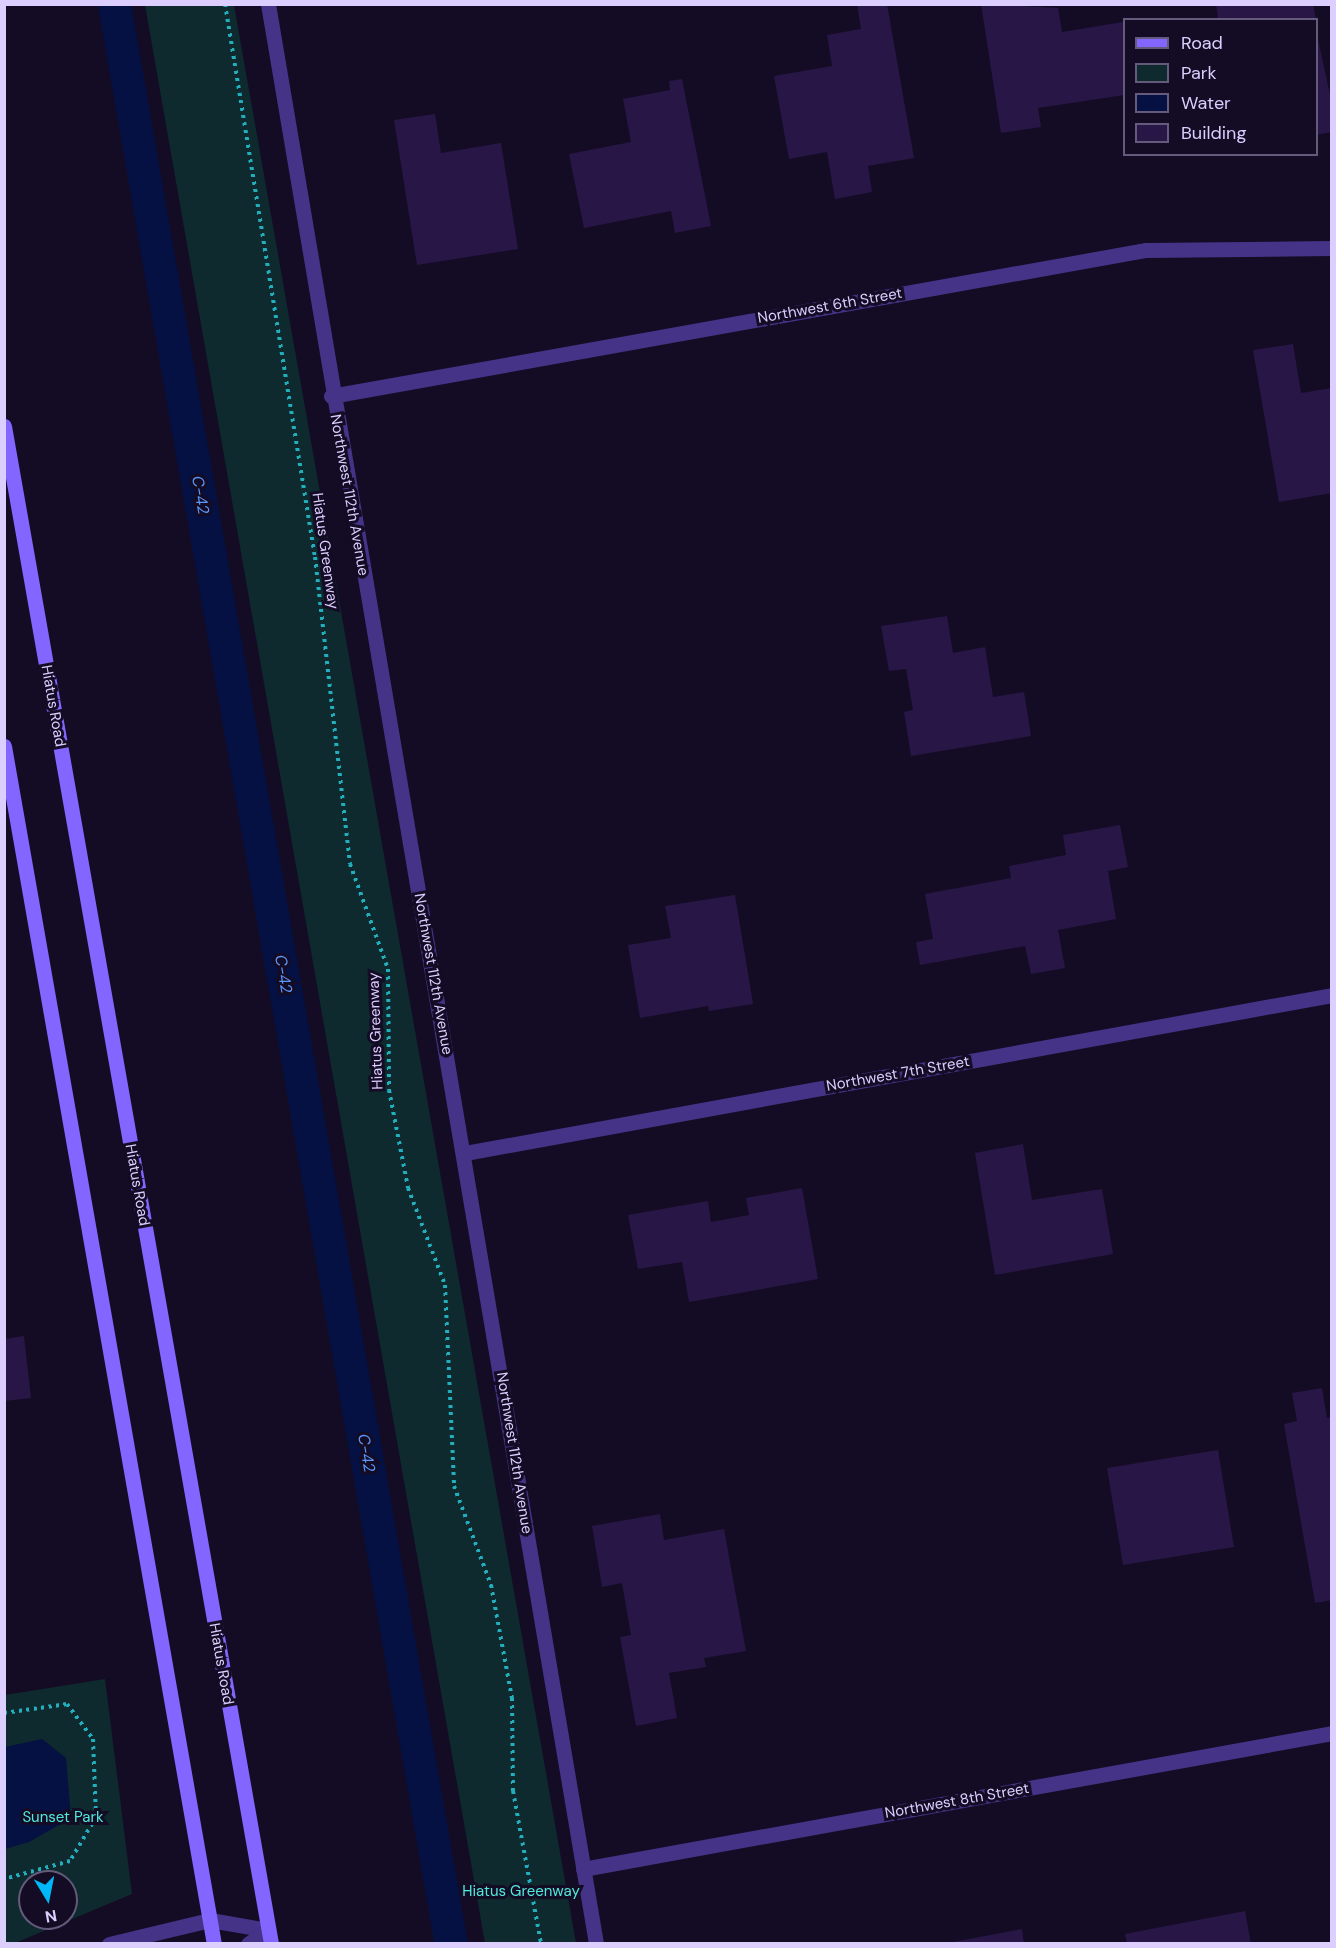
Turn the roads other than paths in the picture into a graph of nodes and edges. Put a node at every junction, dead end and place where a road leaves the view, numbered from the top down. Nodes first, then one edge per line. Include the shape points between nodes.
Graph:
1 (268, 4) edge
2 (1332, 248) edge
3 (331, 396) junction
4 (4, 426) edge
5 (4, 746) edge
6 (1332, 995) edge
7 (465, 1153) junction
8 (1332, 1733) edge
9 (583, 1869) junction
10 (210, 1920) junction
11 (269, 1937) edge
12 (109, 1944) edge
13 (214, 1944) edge
14 (248, 1944) edge
15 (596, 1944) edge

1 - 3 street, Northwest 112th Avenue
2 - 3 street, Northwest 6th Street via 1146,250
3 - 7 street, Northwest 112th Avenue
4 - 11 main road, Hiatus Road
5 - 10 main road
6 - 7 street, Northwest 7th Street
7 - 9 street, Northwest 112th Avenue
8 - 9 street, Northwest 8th Street
9 - 15 street, Northwest 112th Avenue
10 - 11 street
10 - 12 street
10 - 13 main road
11 - 14 street

